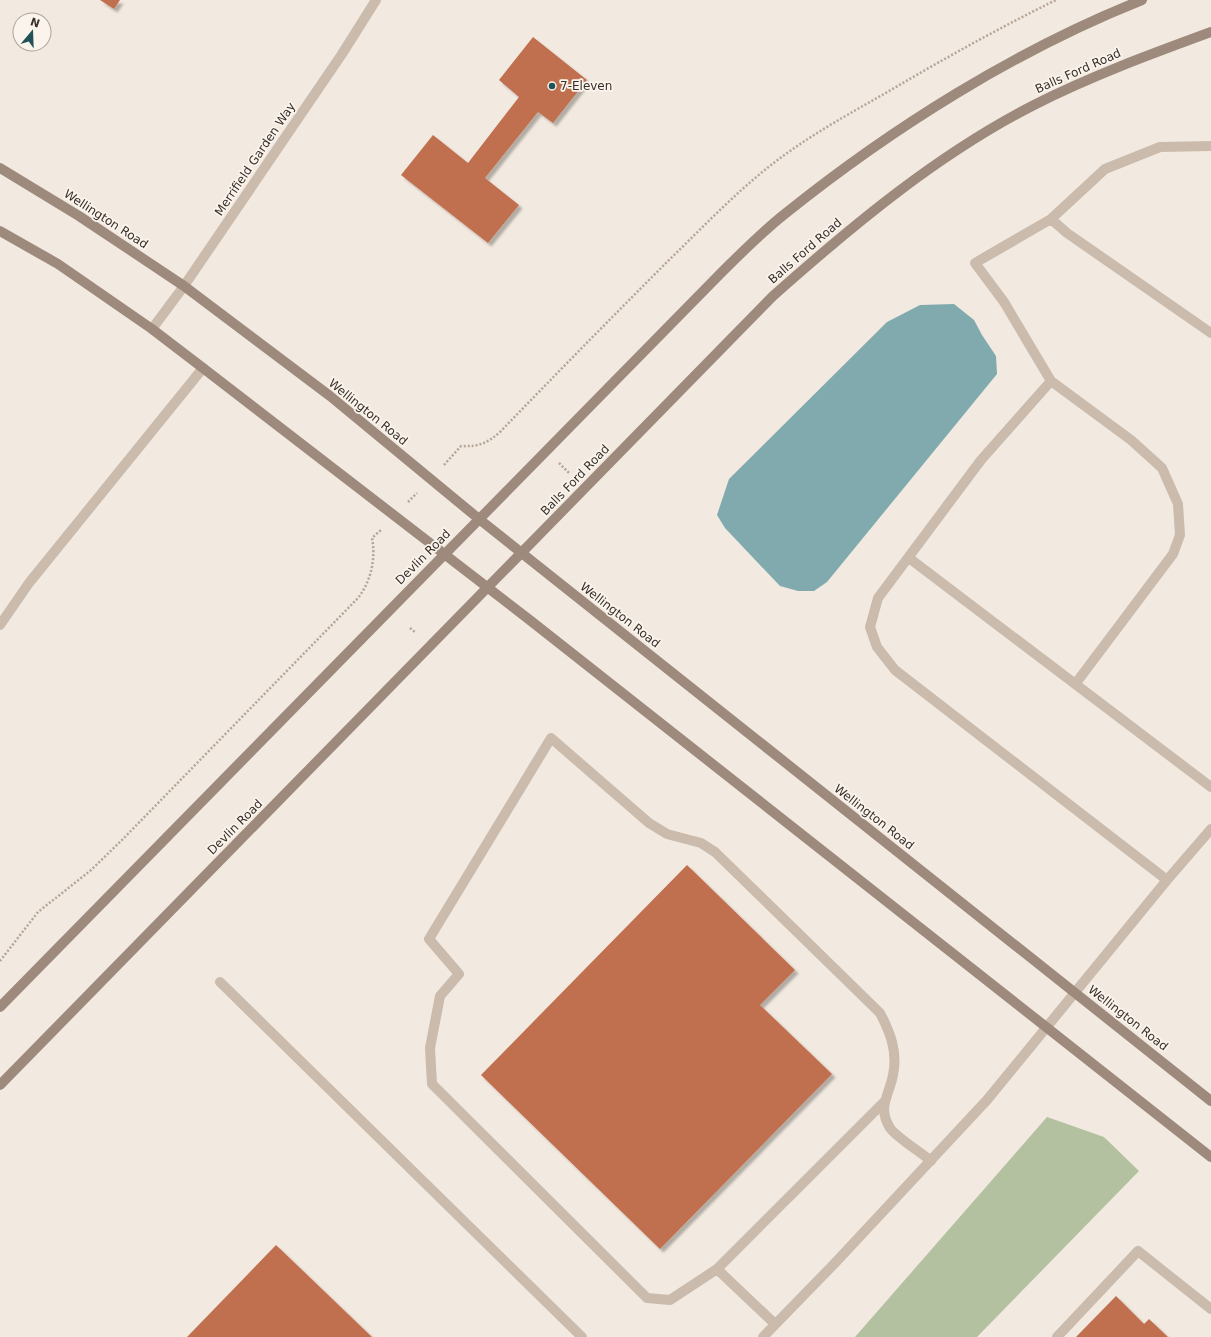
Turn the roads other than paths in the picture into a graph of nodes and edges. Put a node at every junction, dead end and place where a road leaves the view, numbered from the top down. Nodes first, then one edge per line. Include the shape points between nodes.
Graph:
1 (376, 0) edge
2 (1142, 0) edge
3 (1211, 32) edge
4 (1211, 146) edge
5 (0, 168) edge
6 (1051, 219) junction
7 (0, 231) edge
8 (184, 286) junction
9 (152, 329) junction
10 (1211, 333) edge
11 (203, 368) junction
12 (1051, 381) junction
13 (479, 519) junction
14 (444, 553) junction
15 (522, 554) junction
16 (909, 558) junction
17 (488, 588) junction
18 (0, 625) edge
19 (1076, 684) junction
20 (1211, 787) edge
21 (1211, 829) edge
22 (1166, 880) junction
23 (220, 982) dead end
24 (1074, 992) junction
25 (0, 1007) edge
26 (1046, 1027) junction
27 (0, 1085) edge
28 (1211, 1101) edge
29 (884, 1102) junction
30 (1211, 1157) edge
31 (931, 1161) junction
32 (718, 1269) junction
33 (1211, 1309) edge
34 (775, 1324) junction
35 (582, 1337) edge
36 (762, 1337) edge
37 (1056, 1337) edge

1 - 8 street, Merrifield Garden Way
2 - 13 main road via 1072,31 936,106 785,213 722,272
3 - 15 main road, Balls Ford Road via 1141,58 1034,106 989,130 898,192 829,246 773,296
4 - 6 street via 1160,147 1105,169
5 - 8 main road, Wellington Road via 79,216
6 - 10 street via 1067,233
6 - 12 street via 975,263 1004,302
7 - 9 main road via 58,264
8 - 9 street, Merrifield Garden Way
8 - 13 main road, Wellington Road via 330,396
9 - 11 main road
11 - 14 main road
11 - 18 street via 29,583
12 - 16 street via 981,460
12 - 19 street via 1131,440 1162,468 1178,504 1180,535 1173,554
13 - 14 main road, Devlin Road
13 - 15 main road, Wellington Road
14 - 17 main road
14 - 25 main road, Devlin Road
15 - 17 main road, Balls Ford Road
15 - 24 main road, Wellington Road
16 - 19 street
16 - 22 street via 878,598 870,627 877,647 895,670
17 - 26 main road
17 - 27 main road, Devlin Road
19 - 20 street
21 - 22 street
22 - 24 street
23 - 35 street
24 - 26 street
24 - 28 main road, Wellington Road
26 - 30 main road
26 - 31 street via 987,1100
29 - 31 street via 885,1117 891,1129
29 - 32 street
29 - 32 street via 894,1074 894,1051 891,1033 880,1013 715,852 701,843 667,834 649,823 551,738 429,939 459,974 440,996 430,1048 432,1084 647,1298 670,1300
31 - 34 street
32 - 34 street
33 - 37 street via 1138,1250
34 - 36 street

